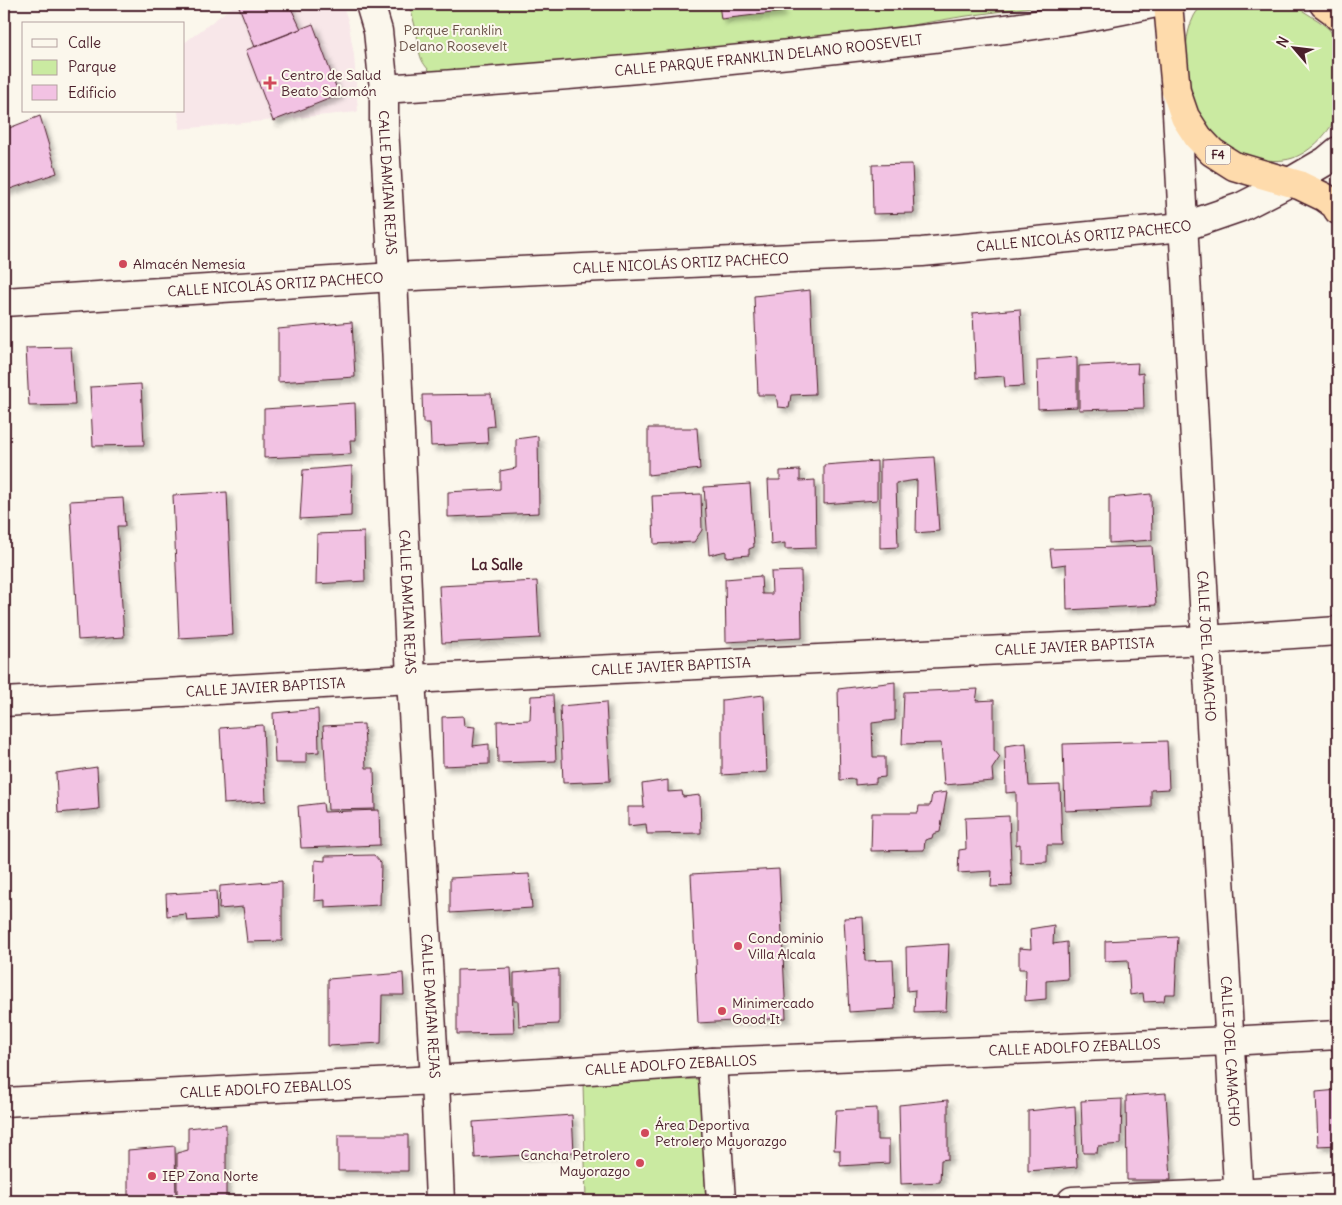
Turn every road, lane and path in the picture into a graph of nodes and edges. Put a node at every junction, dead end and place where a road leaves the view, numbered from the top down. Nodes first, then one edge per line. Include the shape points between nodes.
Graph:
1 (370, 4) edge
2 (1151, 4) edge
3 (1168, 4) edge
4 (384, 89) junction
5 (1176, 91) junction
6 (1338, 151) edge
7 (1290, 182) junction
8 (1338, 210) edge
9 (1184, 227) junction
10 (393, 278) junction
11 (4, 302) edge
12 (1338, 631) edge
13 (1206, 640) junction
14 (411, 679) junction
15 (4, 702) edge
16 (1338, 1034) edge
17 (1229, 1041) junction
18 (712, 1062) junction
19 (434, 1080) junction
20 (4, 1102) edge
21 (1338, 1186) edge
22 (1239, 1197) edge
23 (440, 1201) edge
24 (721, 1201) edge
25 (1072, 1201) edge

1 - 4 street, CALLE DAMIAN REJAS via 378,31
2 - 4 street, CALLE PARQUE FRANKLIN DELANO ROOSEVELT via 1081,19 791,54
3 - 5 highway, F4
4 - 10 street, CALLE DAMIAN REJAS
5 - 7 highway, F4 via 1185,117 1212,152 1234,166
5 - 9 street, CALLE JOEL CAMACHO
6 - 7 street, CALLE NICOLÁS ORTIZ PACHECO
7 - 8 highway, F4 via 1324,197
7 - 9 street, CALLE NICOLÁS ORTIZ PACHECO via 1241,207
9 - 10 street, CALLE NICOLÁS ORTIZ PACHECO via 922,252
9 - 13 street, CALLE JOEL CAMACHO
10 - 11 street, CALLE NICOLÁS ORTIZ PACHECO
10 - 14 street, CALLE DAMIAN REJAS
12 - 13 street, CALLE JAVIER BAPTISTA
13 - 14 street, CALLE JAVIER BAPTISTA
13 - 17 street, CALLE JOEL CAMACHO
14 - 15 street, CALLE JAVIER BAPTISTA
14 - 19 street, CALLE DAMIAN REJAS
16 - 17 street, CALLE ADOLFO ZEBALLOS
17 - 18 street, CALLE ADOLFO ZEBALLOS
17 - 22 street, CALLE JOEL CAMACHO
18 - 19 street, CALLE ADOLFO ZEBALLOS
18 - 24 street
19 - 20 street, CALLE ADOLFO ZEBALLOS
19 - 23 street, CALLE DAMIAN REJAS
21 - 22 street
22 - 25 street

